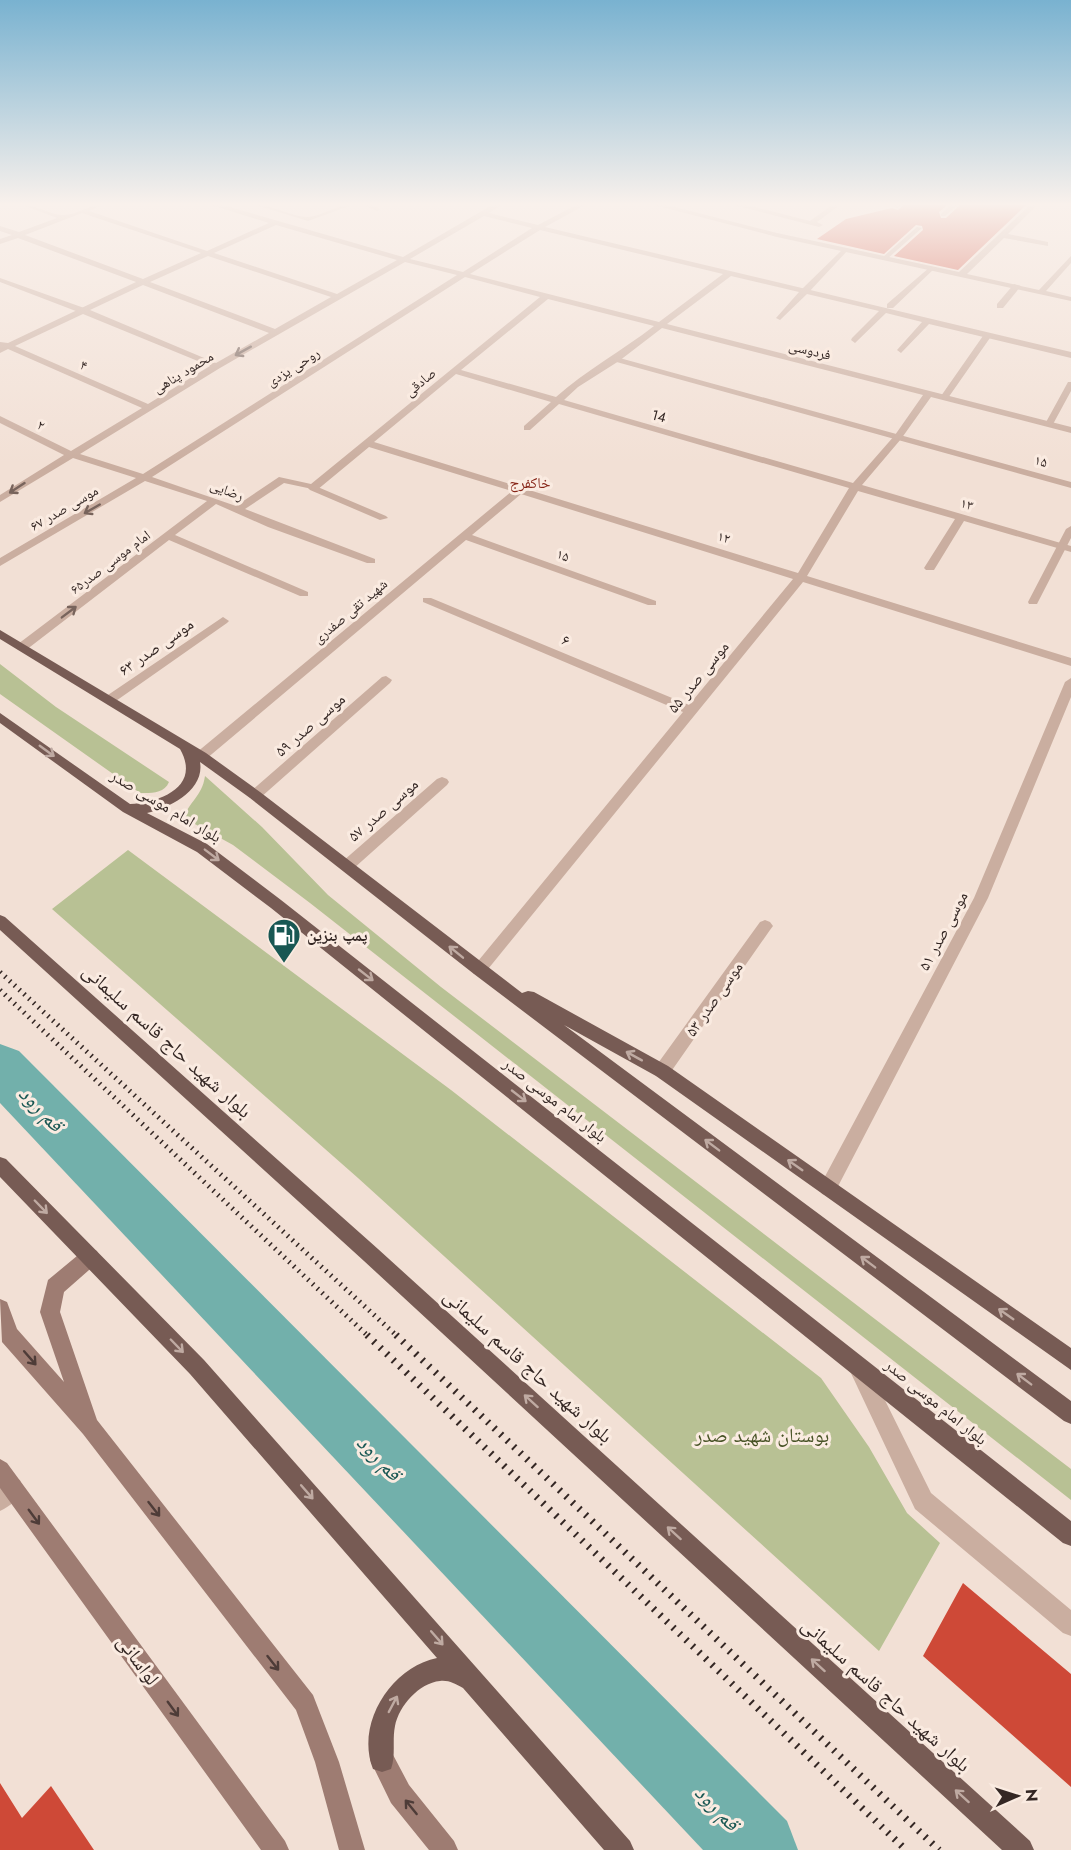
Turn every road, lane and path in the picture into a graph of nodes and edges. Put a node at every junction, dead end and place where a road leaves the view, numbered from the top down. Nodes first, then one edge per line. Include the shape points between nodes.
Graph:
1 (31, 291) edge
2 (124, 291) edge
3 (168, 291) edge
4 (322, 291) edge
5 (348, 291) edge
6 (439, 291) edge
7 (528, 291) edge
8 (705, 291) edge
9 (805, 291) edge
10 (807, 291) edge
11 (906, 291) edge
12 (1012, 291) edge
13 (1041, 292) edge
14 (546, 296) junction
15 (338, 297) junction
16 (1071, 299) edge
17 (1000, 306) dead end
18 (888, 308) junction
19 (84, 311) junction
20 (780, 318) dead end
21 (927, 321) junction
22 (658, 326) junction
23 (277, 333) junction
24 (988, 335) junction
25 (855, 340) dead end
26 (3, 346) edge
27 (901, 350) dead end
28 (1071, 355) edge
29 (616, 359) junction
30 (217, 366) junction
31 (455, 371) junction
32 (1071, 384) edge
33 (928, 395) junction
34 (945, 396) junction
35 (557, 402) junction
36 (149, 408) junction
37 (0, 419) edge
38 (1049, 424) junction
39 (527, 428) dead end
40 (1071, 430) edge
41 (898, 437) junction
42 (368, 443) junction
43 (69, 454) junction
44 (141, 477) junction
45 (1071, 485) edge
46 (855, 487) junction
47 (313, 488) junction
48 (520, 490) junction
49 (0, 499) edge
50 (215, 500) junction
51 (238, 510) junction
52 (383, 518) dead end
53 (961, 518) junction
54 (1071, 529) edge
55 (168, 536) junction
56 (464, 536) junction
57 (1060, 546) junction
58 (1071, 549) edge
59 (371, 561) dead end
60 (0, 563) edge
61 (930, 568) dead end
62 (802, 576) junction
63 (304, 594) dead end
64 (427, 600) dead end
65 (1033, 602) dead end
66 (652, 603) dead end
67 (222, 621) dead end
68 (0, 634) edge
69 (22, 647) junction
70 (1071, 662) edge
71 (386, 680) dead end
72 (1071, 682) edge
73 (109, 700) junction
74 (692, 711) junction
75 (0, 717) edge
76 (182, 745) junction
77 (201, 756) junction
78 (442, 782) dead end
79 (255, 795) junction
80 (128, 809) junction
81 (348, 866) junction
82 (0, 921) edge
83 (765, 926) dead end
84 (479, 970) junction
85 (663, 1071) junction
86 (0, 1165) edge
87 (828, 1188) junction
88 (90, 1257) junction
89 (0, 1309) edge
90 (1071, 1360) edge
91 (856, 1364) junction
92 (1071, 1414) edge
93 (90, 1428) junction
94 (4, 1486) edge
95 (1071, 1535) edge
96 (1071, 1625) edge
97 (480, 1687) junction
98 (276, 1850) edge
99 (352, 1850) edge
100 (445, 1850) edge
101 (621, 1850) edge
102 (1021, 1850) edge

1 - 19 lane
2 - 19 street
3 - 23 street
4 - 15 street
5 - 15 street, محمود پناهی
6 - 44 street, روحی یزدی
7 - 14 street, فردوسی
8 - 22 street
9 - 20 street
10 - 18 street
11 - 18 lane
12 - 17 lane
13 - 16 street
14 - 22 street, فردوسی
14 - 31 street, صادقی
15 - 23 street, محمود پناهی
18 - 21 street
18 - 25 street
19 - 26 street
19 - 30 street
21 - 24 street
21 - 27 street
22 - 29 street
22 - 33 street, فردوسی
23 -> 30 street, محمود پناهی
24 - 28 street
24 - 34 lane
26 - 36 street, ۴
29 - 35 street
29 - 41 lane, ۱۵
30 - 36 street, محمود پناهی
31 - 35 street, 14
31 - 42 street, صادقی
32 - 38 lane
33 - 34 street, فردوسی
33 - 41 street, موسی صدر ۵۵
34 - 38 street, فردوسی
35 - 39 street
35 - 46 street, 14
36 - 43 street, محمود پناهی
37 - 43 street, ۲
38 - 40 street, فردوسی
41 - 45 lane, ۱۵
41 - 46 street, موسی صدر ۵۵
42 - 47 street, صادقی
42 - 48 street, ۱۲
43 - 44 street, رضایی
43 -> 49 street, محمود پناهی
44 - 50 street, رضایی
44 -> 60 street, موسی صدر ۶۷
46 - 53 street, ۱۳
46 - 62 street, موسی صدر ۵۵
47 - 51 street via 283,479
47 - 52 lane
48 - 56 street, شهید تقی صفدری
48 - 62 street, ۱۲
50 - 51 street, رضایی
50 - 55 street, امام موسی صدر۶۵
51 - 59 street, رضایی
53 - 57 street, ۱۳
53 - 61 street
54 - 57 lane
55 - 63 street
69 -> 55 street, امام موسی صدر۶۵
56 - 66 street, ۱۵
56 - 77 street, شهید تقی صفدری
57 - 58 street, ۱۳
57 - 65 lane
62 - 70 street, ۱۲
62 - 74 street, موسی صدر ۵۵
64 - 74 street, ۶
67 - 73 street, موسی صدر ۶۳
68 - 69 main road
69 - 73 main road
71 - 79 street, موسی صدر ۵۹
72 - 87 street, موسی صدر ۵۱ via 981,898
73 - 76 main road
74 - 84 street, موسی صدر ۵۵
75 -> 80 main road, بلوار امام موسی صدر
76 - 77 main road
76 - 80 main road via 193,756 195,770 187,785 172,799 151,807
77 - 79 main road
78 - 81 street, موسی صدر ۵۷
79 - 81 main road
80 -> 91 main road, بلوار امام موسی صدر via 221,862
84 -> 81 main road
102 -> 82 main road, بلوار شهید حاج قاسم سلیمانی
83 - 85 street, موسی صدر ۵۳
85 -> 84 main road
92 -> 84 main road
87 -> 85 main road
86 -> 88 main road
90 -> 87 main road
88 - 93 main road via 55,1287 50,1312
88 -> 97 main road via 197,1367
89 -> 93 main road via 9,1335
91 - 95 main road, بلوار امام موسی صدر
91 - 96 street via 923,1501
93 -> 99 main road via 304,1703 327,1762
94 -> 98 main road, لواسانی
100 -> 97 main road via 400,1794 382,1760 384,1722 400,1690 415,1677 449,1670
97 - 101 main road

